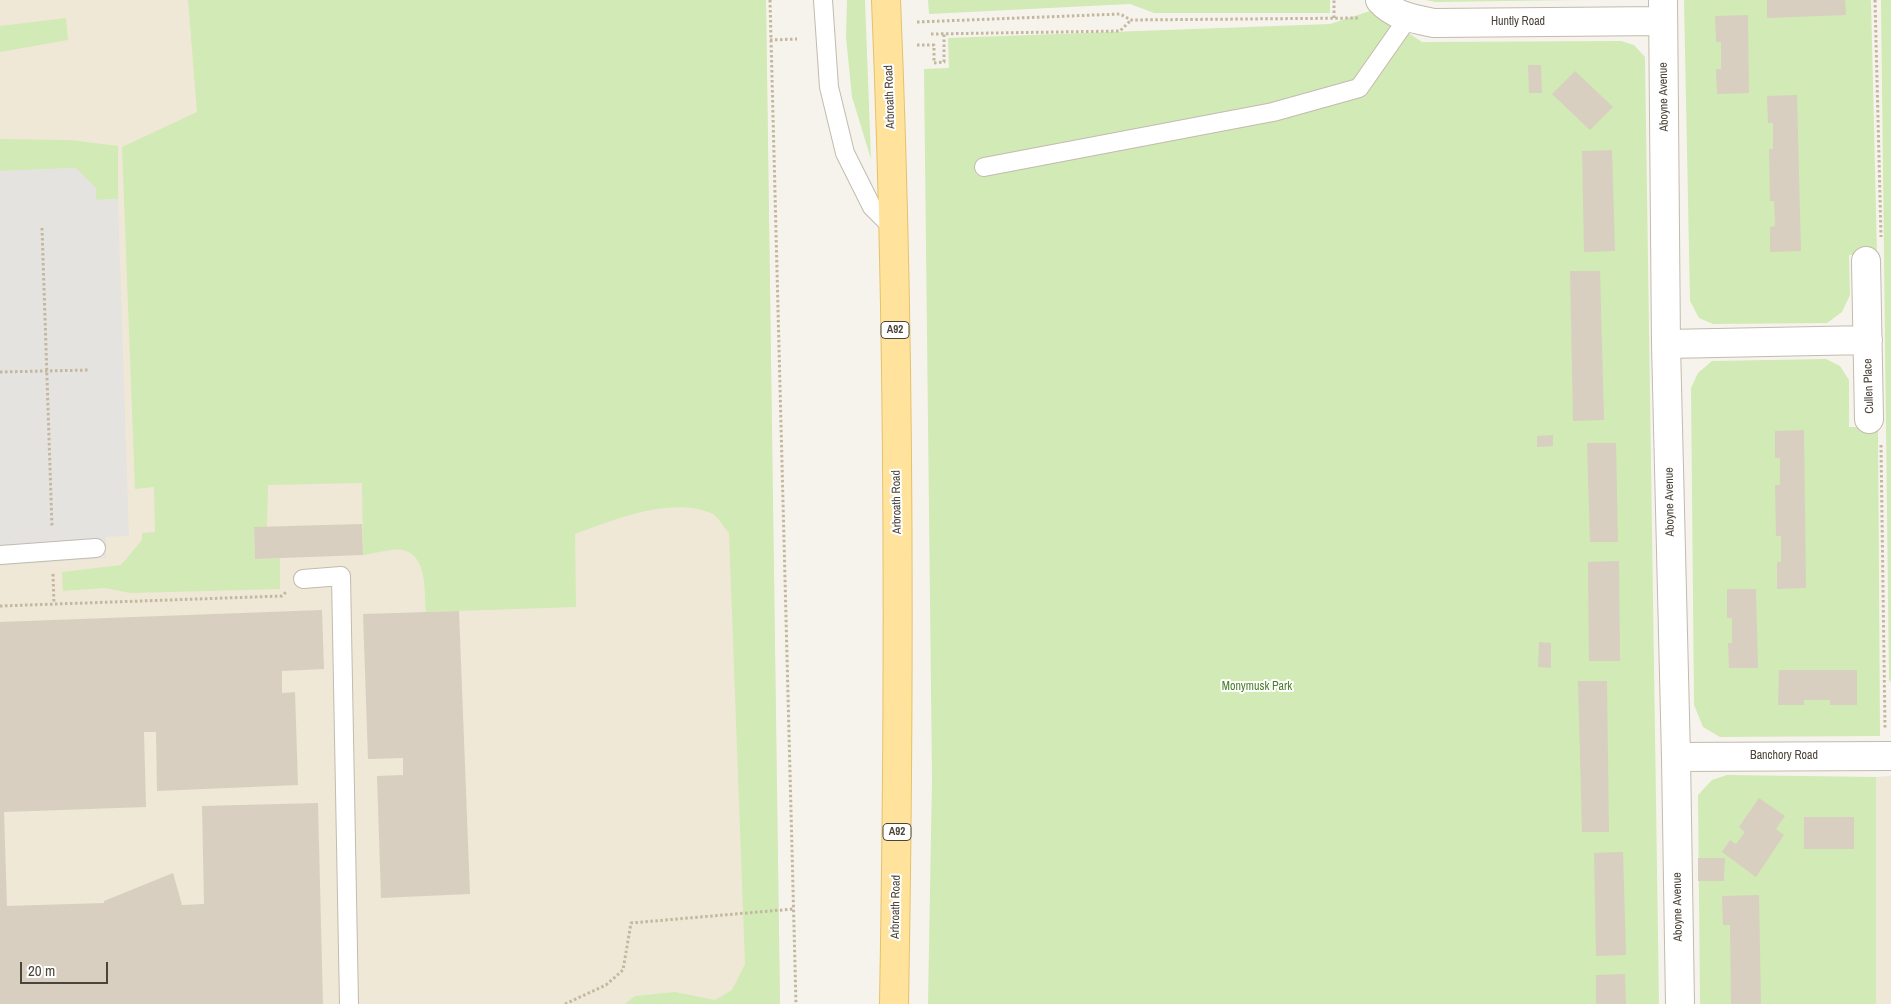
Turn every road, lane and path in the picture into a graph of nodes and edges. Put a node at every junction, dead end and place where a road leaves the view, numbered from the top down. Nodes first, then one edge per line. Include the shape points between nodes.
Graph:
1 (770, 0) edge
2 (823, 0) edge
3 (886, 0) edge
4 (1334, 0) edge
5 (1876, 0) edge
6 (1391, 8) edge
7 (1663, 10) edge
8 (1334, 18) junction
9 (1131, 20) junction
10 (917, 22) dead end
11 (931, 34) dead end
12 (944, 34) junction
13 (797, 38) dead end
14 (770, 40) junction
15 (917, 45) dead end
16 (984, 167) dead end
17 (42, 228) dead end
18 (894, 229) junction
19 (1866, 261) joint
20 (1868, 340) junction
21 (1666, 344) junction
22 (90, 370) dead end
23 (46, 371) junction
24 (0, 372) edge
25 (1869, 420) joint
26 (96, 548) dead end
27 (52, 551) junction
28 (0, 555) edge
29 (303, 579) joint
30 (0, 606) edge
31 (1885, 682) junction
32 (1891, 686) edge
33 (1676, 756) junction
34 (1888, 756) edge
35 (793, 909) junction
36 (349, 1004) edge
37 (565, 1004) edge
38 (796, 1004) edge
39 (894, 1004) edge
40 (1680, 1004) edge

1 - 14 path
2 - 18 lane via 829,87 845,154 872,207
3 - 18 main road, Arbroath Road / A92
4 - 8 path
5 - 19 path via 1881,254
6 - 7 street, Huntly Road via 1434,22
6 - 8 path via 1373,18
6 - 16 lane via 1359,88 1273,112
7 - 21 street, Aboyne Avenue
8 - 9 path
9 - 10 path via 1120,14
9 - 12 path via 1120,31
11 - 12 path
12 - 15 path via 944,62 934,62 934,45
13 - 14 path
14 - 35 path
17 - 23 path
18 - 39 main road, Arbroath Road / A92 via 898,659
19 - 20 street, Cullen Place
20 - 21 street, Cullen Place
20 - 25 street, Cullen Place
21 - 33 street, Aboyne Avenue
22 - 23 path
23 - 24 path
23 - 27 path
25 - 31 path, Cullen Place via 1881,426
26 - 27 lane
27 - 28 lane
29 - 30 path via 282,596
29 - 36 lane via 341,576
31 - 32 path
31 - 34 path, Cullen Place
33 - 34 street, Banchory Road
33 - 40 street, Aboyne Avenue
35 - 37 path via 631,923 623,970 606,985
35 - 38 path

